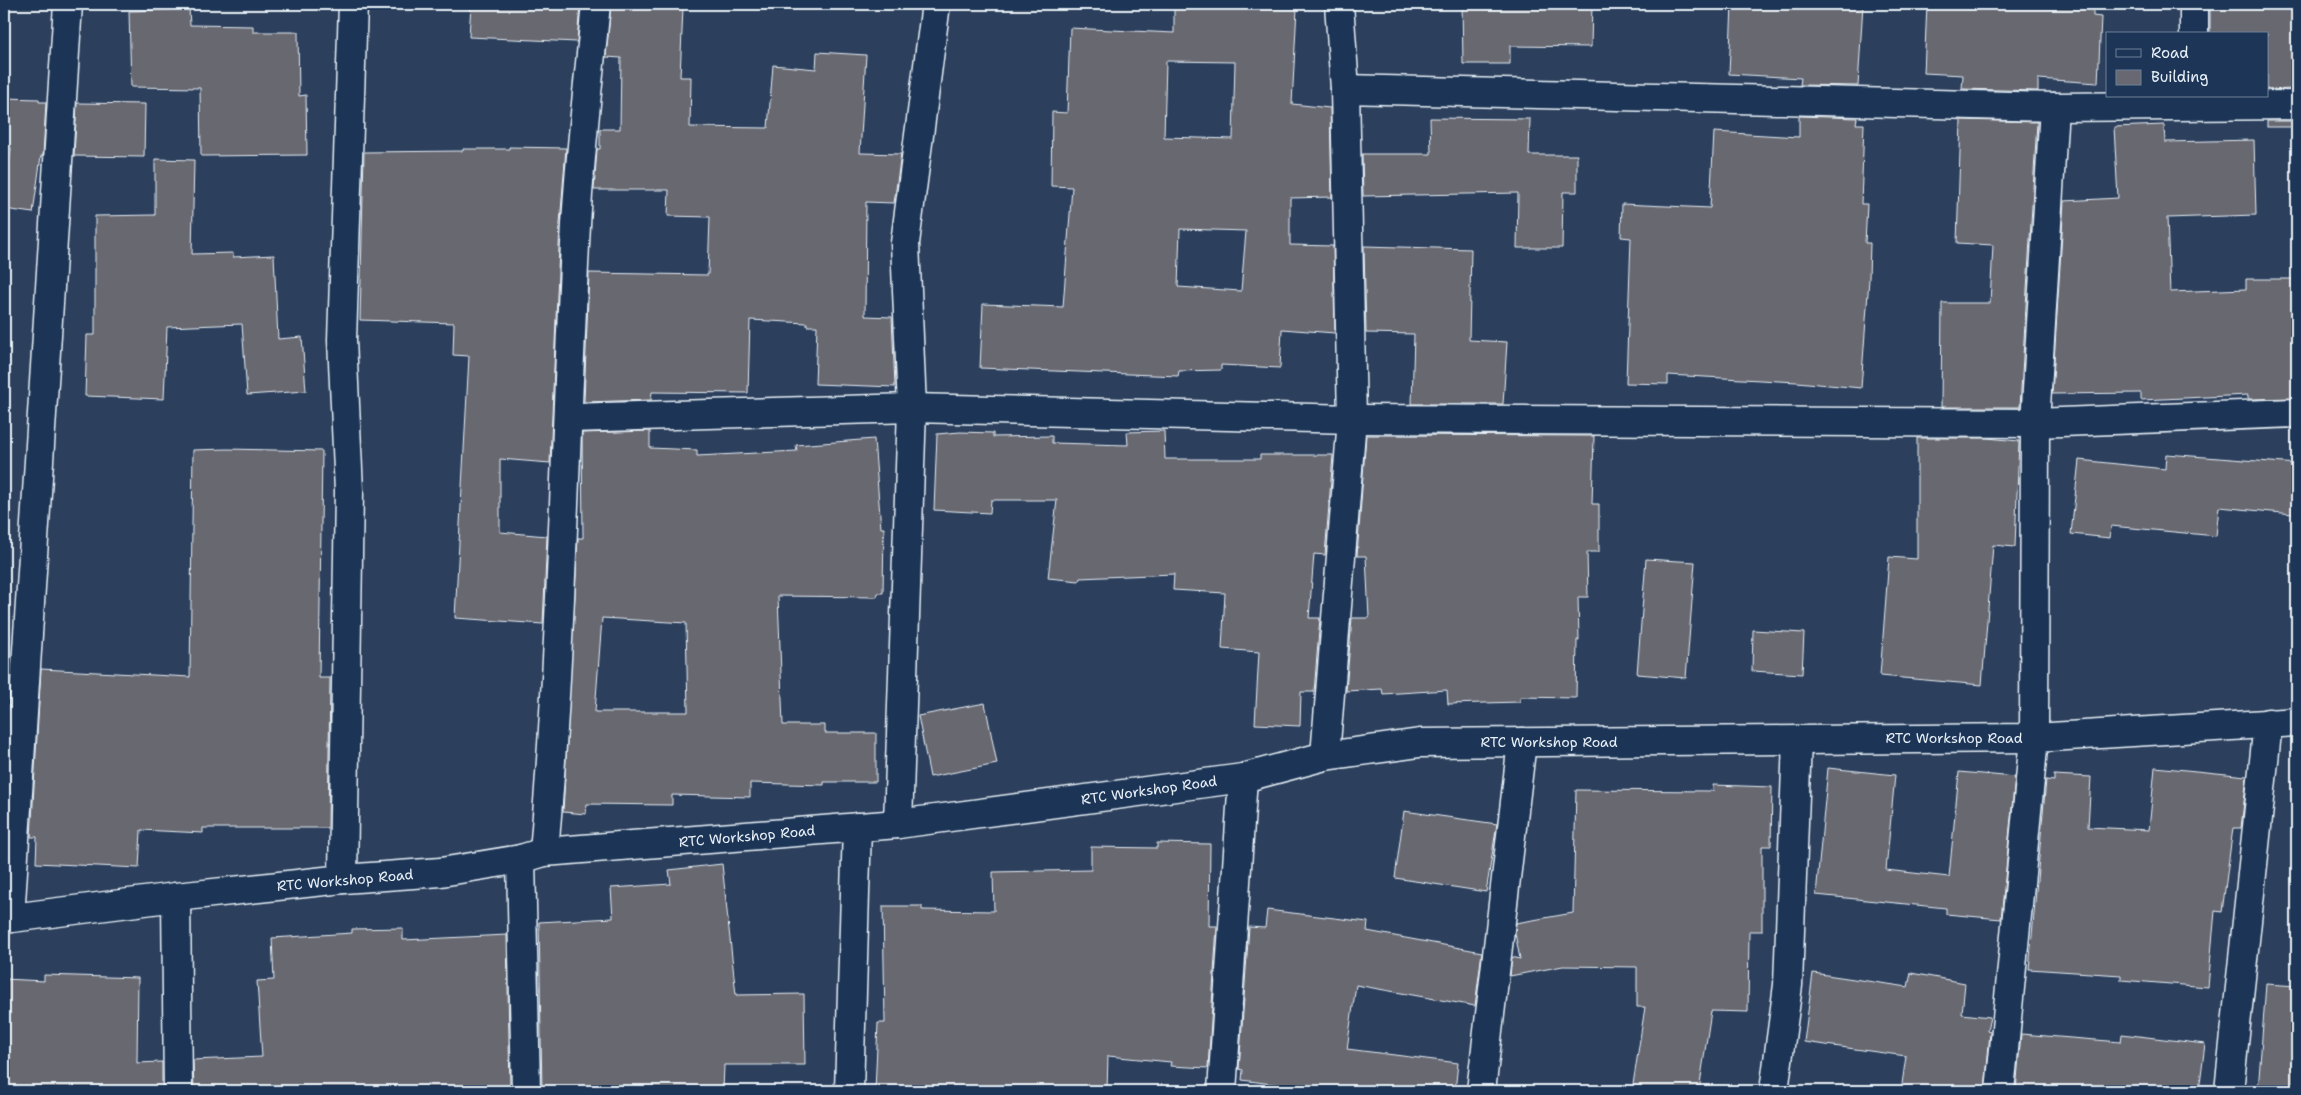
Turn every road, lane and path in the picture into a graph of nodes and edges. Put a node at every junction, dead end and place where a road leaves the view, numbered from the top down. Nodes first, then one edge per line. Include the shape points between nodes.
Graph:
1 (68, 4) edge
2 (353, 4) edge
3 (596, 4) edge
4 (936, 4) edge
5 (1339, 4) edge
6 (2194, 4) edge
7 (2194, 32) edge
8 (1345, 89) junction
9 (2193, 100) edge
10 (2297, 105) edge
11 (2054, 107) junction
12 (912, 408) junction
13 (2297, 413) edge
14 (569, 418) junction
15 (1352, 418) junction
16 (2035, 423) junction
17 (2297, 722) edge
18 (2268, 723) junction
19 (2034, 738) junction
20 (1797, 740) junction
21 (1522, 742) junction
22 (1325, 756) junction
23 (1243, 778) junction
24 (898, 824) junction
25 (857, 827) junction
26 (532, 856) junction
27 (343, 879) junction
28 (176, 897) junction
29 (7, 918) edge
30 (178, 1091) edge
31 (526, 1091) edge
32 (849, 1091) edge
33 (1222, 1091) edge
34 (1481, 1091) edge
35 (1774, 1091) edge
36 (2000, 1091) edge
37 (2229, 1091) edge

1 - 29 street
2 - 27 street via 342,340 350,491
3 - 14 street via 576,223
4 - 12 street via 905,243
5 - 8 street
6 - 7 street
8 - 11 street
8 - 15 street
9 - 10 street
9 - 11 street
11 - 16 street
12 - 14 street
12 - 15 street
12 - 24 street
13 - 16 street
14 - 26 street via 550,778
15 - 16 street
15 - 22 street
16 - 19 street
17 - 18 street, RTC Workshop Road
18 - 19 street, RTC Workshop Road
18 - 37 street
19 - 20 street, RTC Workshop Road
19 - 36 street
20 - 21 street, RTC Workshop Road
20 - 35 street via 1788,985
21 - 22 street, RTC Workshop Road via 1420,742
21 - 34 street
22 - 23 street, RTC Workshop Road
23 - 24 street, RTC Workshop Road
23 - 33 street
24 - 25 street, RTC Workshop Road
25 - 26 street, RTC Workshop Road
25 - 32 street
26 - 27 street, RTC Workshop Road via 441,872
26 - 31 street
27 - 28 street, RTC Workshop Road
28 - 29 street, RTC Workshop Road
28 - 30 street

